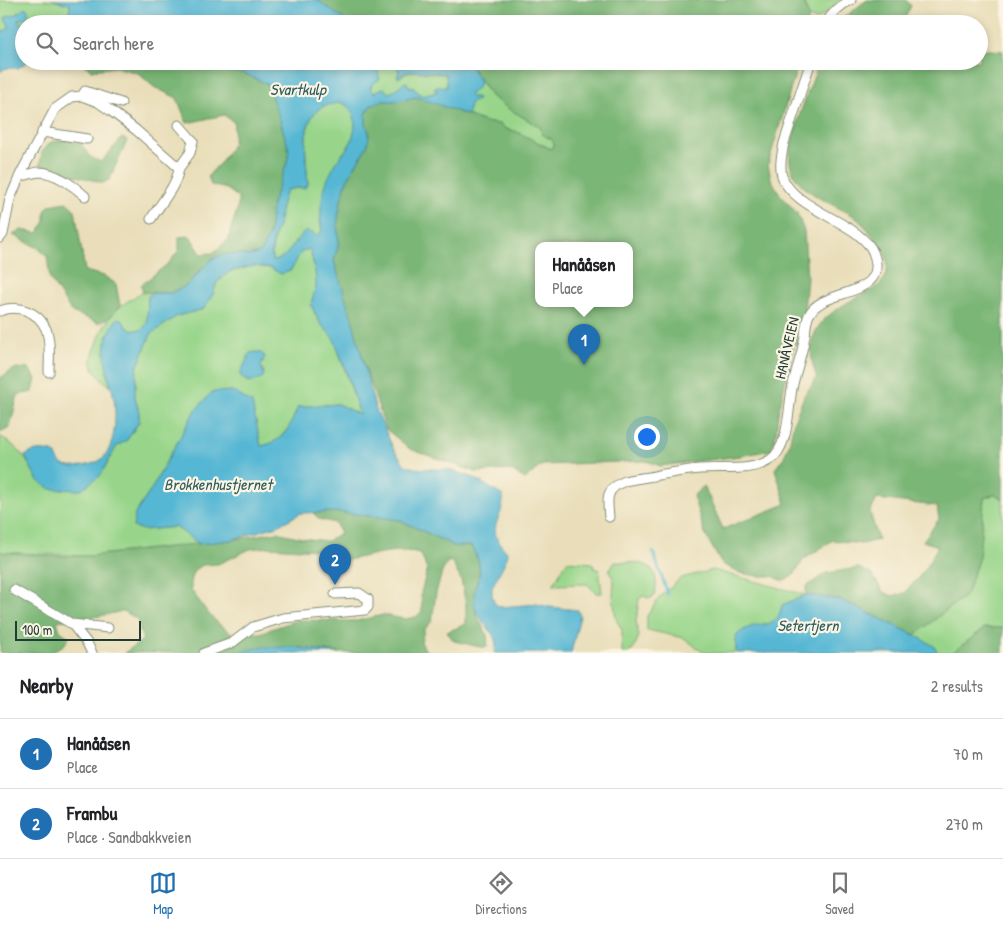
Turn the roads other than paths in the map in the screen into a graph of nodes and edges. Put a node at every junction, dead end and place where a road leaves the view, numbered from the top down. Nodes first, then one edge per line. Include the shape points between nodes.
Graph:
1 (851, 0) edge
2 (831, 15) edge
3 (808, 70) edge
4 (82, 96) junction
5 (121, 103) dead end
6 (179, 125) dead end
7 (42, 132) junction
8 (86, 139) dead end
9 (179, 168) junction
10 (19, 176) junction
11 (85, 196) dead end
12 (151, 219) dead end
13 (0, 238) edge
14 (0, 310) edge
15 (49, 372) dead end
16 (609, 517) dead end
17 (14, 590) dead end
18 (335, 594) dead end
19 (72, 624) junction
20 (108, 628) dead end
21 (92, 653) edge
22 (204, 653) edge

1 - 2 street
3 - 16 street, HANÅVEIEN via 784,143 782,176 786,186 798,198 868,243 873,251 876,270 873,279 860,288 822,303 809,314 785,435 773,458 752,466 699,469 633,479 614,487 607,499
4 - 5 street via 85,91
4 - 7 street via 72,97 55,109
4 - 9 street via 98,102 124,120
6 - 9 street via 193,142 190,153
7 - 8 street
7 - 10 street
9 - 12 street
10 - 11 street via 47,173 77,188
10 - 13 street
14 - 15 street via 20,307 36,316 46,328
17 - 19 street
18 - 22 street via 364,595 368,607 351,612 283,618 253,627 232,643
19 - 20 street
19 - 21 street

